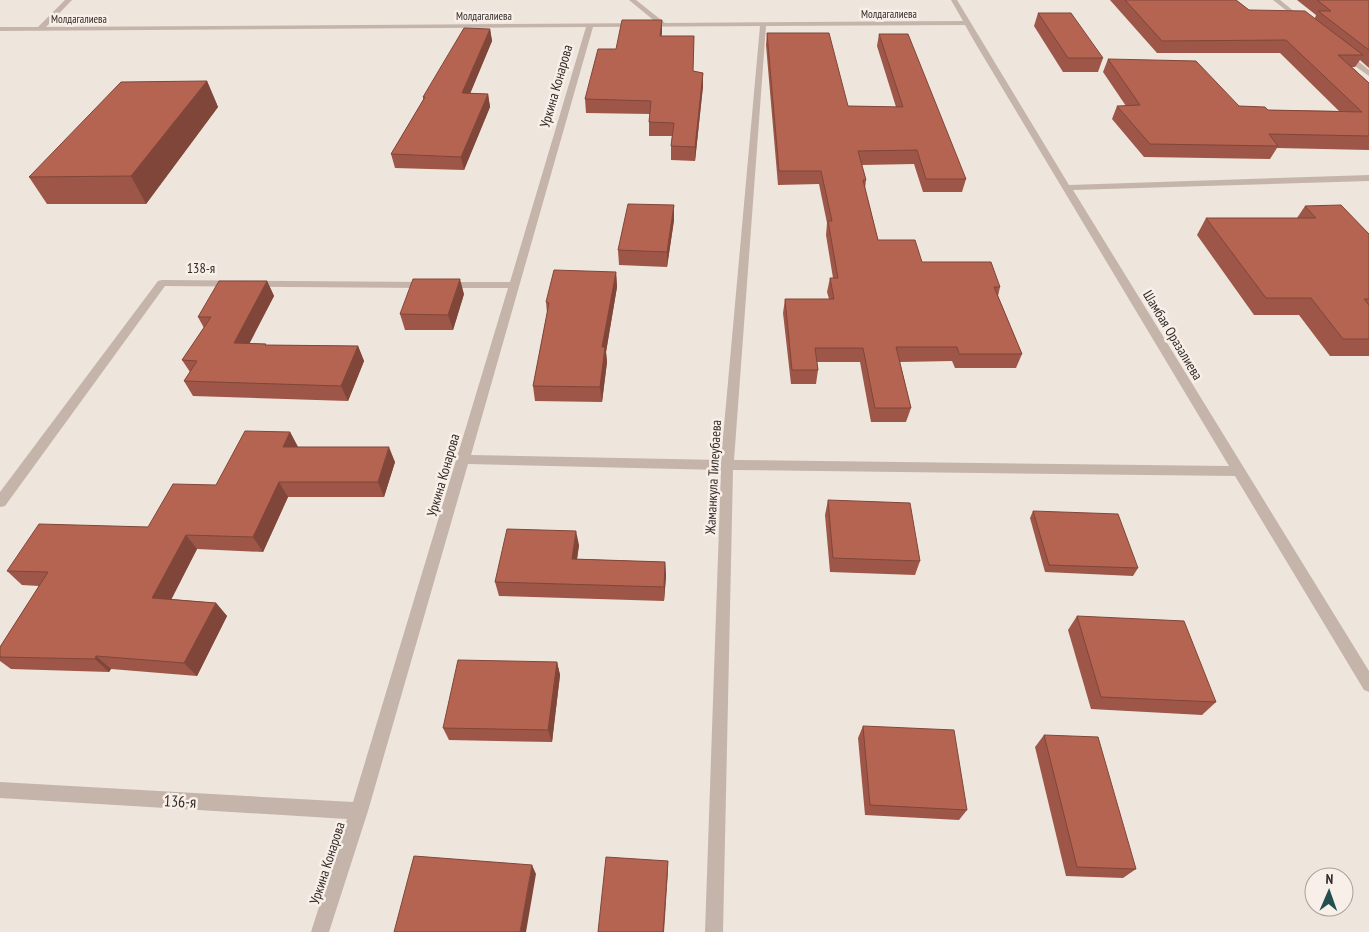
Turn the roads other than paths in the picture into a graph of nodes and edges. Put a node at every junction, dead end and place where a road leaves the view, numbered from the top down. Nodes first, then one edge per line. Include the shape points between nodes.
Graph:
1 (69, 0) edge
2 (632, 0) edge
3 (954, 0) edge
4 (1276, 0) edge
5 (968, 23) junction
6 (590, 25) junction
7 (664, 25) junction
8 (763, 25) junction
9 (1307, 25) edge
10 (0, 29) edge
11 (40, 29) junction
12 (1338, 49) edge
13 (1369, 74) edge
14 (1369, 178) edge
15 (1067, 188) junction
16 (513, 285) junction
17 (464, 459) junction
18 (727, 465) junction
19 (1239, 471) junction
20 (0, 502) edge
21 (1369, 685) edge
22 (0, 790) edge
23 (359, 811) junction
24 (320, 932) edge
25 (714, 932) edge

1 - 11 street
2 - 7 street
3 - 5 street, Шамбая Оразалиева
4 - 9 street
5 - 8 street, Молдагалиева
5 - 15 street, Шамбая Оразалиева
6 - 7 street, Молдагалиева
6 - 11 street, Молдагалиева
6 - 16 street, Уркина Конарова
7 - 8 street, Молдагалиева
8 - 18 street, Жаманкула Тилеубаева
10 - 11 street, Молдагалиева
12 - 13 street
14 - 15 street
15 - 19 street, Шамбая Оразалиева
16 - 17 street, Уркина Конарова
16 - 20 street, 138-я via 162,283
17 - 18 street
17 - 23 street, Уркина Конарова
18 - 19 street
18 - 25 street, Жаманкула Тилеубаева
19 - 21 street, Шамбая Оразалиева
22 - 23 street, 136-я
23 - 24 street, Уркина Конарова

